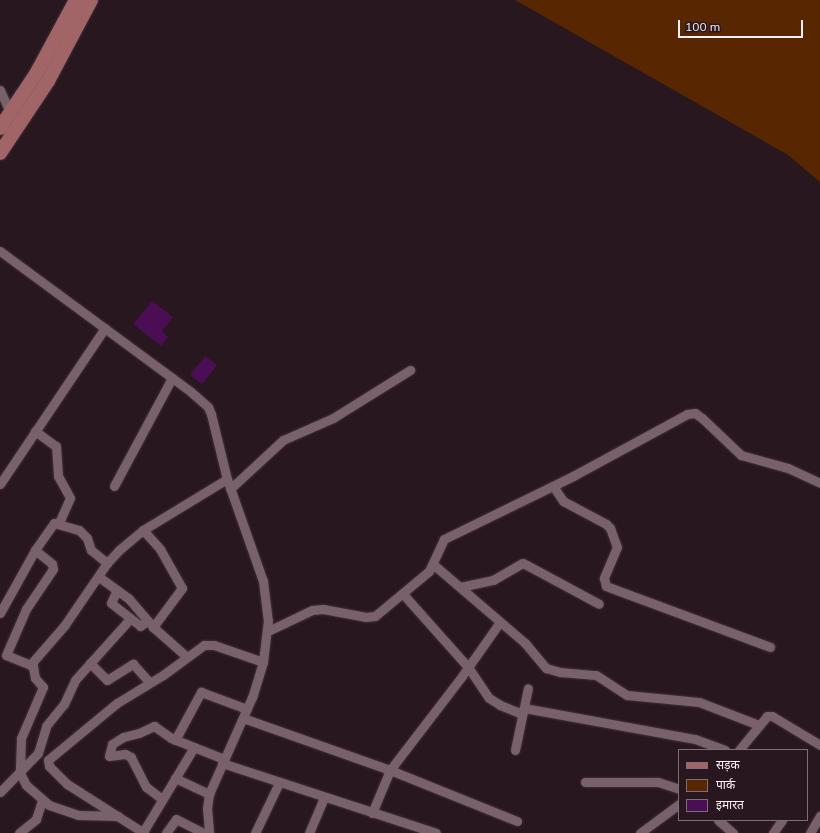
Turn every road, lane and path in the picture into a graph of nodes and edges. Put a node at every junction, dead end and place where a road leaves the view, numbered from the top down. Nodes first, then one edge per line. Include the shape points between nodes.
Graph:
1 (76, 0) edge
2 (91, 0) edge
3 (0, 90) edge
4 (10, 112) junction
5 (0, 128) edge
6 (0, 153) edge
7 (0, 251) edge
8 (105, 328) junction
9 (410, 370) dead end
10 (172, 378) junction
11 (35, 431) junction
12 (227, 479) junction
13 (820, 483) edge
14 (0, 484) edge
15 (114, 486) dead end
16 (553, 486) junction
17 (230, 488) junction
18 (59, 523) junction
19 (143, 530) junction
20 (35, 550) junction
21 (107, 563) junction
22 (434, 565) junction
23 (99, 577) junction
24 (460, 587) junction
25 (118, 590) junction
26 (403, 594) junction
27 (599, 604) dead end
28 (0, 613) edge
29 (130, 619) junction
30 (500, 622) junction
31 (150, 624) junction
32 (268, 631) junction
33 (770, 646) dead end
34 (187, 657) junction
35 (262, 662) junction
36 (90, 663) junction
37 (30, 665) junction
38 (468, 667) junction
39 (150, 683) junction
40 (528, 688) dead end
41 (523, 711) junction
42 (245, 714) junction
43 (759, 725) junction
44 (175, 740) junction
45 (820, 745) edge
46 (194, 747) junction
47 (722, 749) edge
48 (740, 749) edge
49 (515, 750) dead end
50 (38, 753) junction
51 (223, 761) junction
52 (48, 763) junction
53 (390, 770) junction
54 (20, 773) junction
55 (175, 778) junction
56 (585, 782) dead end
57 (279, 783) junction
58 (678, 789) edge
59 (0, 792) edge
60 (209, 794) junction
61 (324, 798) junction
62 (162, 799) junction
63 (42, 801) junction
64 (678, 805) edge
65 (372, 813) junction
66 (118, 816) junction
67 (820, 816) edge
68 (517, 821) dead end
69 (719, 821) edge
70 (781, 821) edge
71 (313, 832) edge
72 (19, 833) edge
73 (144, 833) edge
74 (166, 833) edge
75 (204, 833) edge
76 (209, 833) edge
77 (255, 833) edge
78 (436, 833) edge
79 (640, 833) edge
80 (733, 833) edge
81 (773, 833) edge
82 (810, 833) edge

1 - 4 main road via 36,74
2 - 6 main road via 48,81
3 - 4 street
4 - 5 main road
7 - 8 street
8 - 10 street
8 - 11 street
9 - 17 street via 333,418 283,440
10 - 12 street via 208,407
10 - 15 street
11 - 14 street
11 - 18 street via 56,446 56,470 69,494 70,503
12 - 17 street
12 - 19 street
13 - 16 street via 788,468 741,455 695,413 679,417
16 - 22 street via 444,539
16 - 33 street via 563,501 610,528 617,547 604,578 606,586
17 - 32 street via 263,581 268,600
18 - 20 street via 50,525
18 - 21 street via 84,534 91,550
19 - 21 street
19 - 31 street via 160,548 182,588
20 - 28 street
20 - 37 street via 52,564 53,569 26,610 6,655
21 - 23 street
22 - 24 street
22 - 26 street
23 - 25 street
23 - 37 street via 64,626
24 - 27 street via 493,580 523,563
24 - 30 street
25 - 29 street via 111,603
25 - 31 street
26 - 32 street via 375,616 366,617 317,609
26 - 38 street
29 - 31 street via 140,626
29 - 36 street
30 - 38 street
30 - 43 street via 525,643 542,665 552,671 596,675 627,695 699,702
31 - 34 street
32 - 35 street
34 - 35 street via 209,644
34 - 39 street
35 - 42 street
36 - 39 street via 107,680 133,664
36 - 50 street via 75,680 64,704 46,726
37 - 54 street via 35,670 35,678 43,687 21,738
38 - 41 street via 488,698 500,705
38 - 53 street
39 - 52 street via 117,703
40 - 41 street
41 - 47 street via 694,739
41 - 49 street
42 - 44 street via 201,692
42 - 51 street
42 - 53 street
43 - 45 street via 762,719 772,716
43 - 48 street
44 - 46 street
44 - 62 street via 150,726 139,733 123,737 112,744 108,752 112,757 121,754 131,757 146,787
46 - 51 street
46 - 55 street
50 - 52 street
50 - 54 street
51 - 57 street
51 - 60 street
52 - 66 street via 67,784
53 - 65 street
53 - 68 street
54 - 59 street
54 - 63 street via 26,785
55 - 60 street
55 - 62 street
56 - 58 street via 658,782
57 - 61 street
57 - 77 street
60 - 76 street
61 - 65 street
61 - 71 street
62 - 73 street
63 - 66 street via 78,815
63 - 72 street via 36,819
64 - 79 street
65 - 78 street
66 - 73 street
67 - 82 street
69 - 80 street
70 - 81 street
74 - 75 street via 176,819

